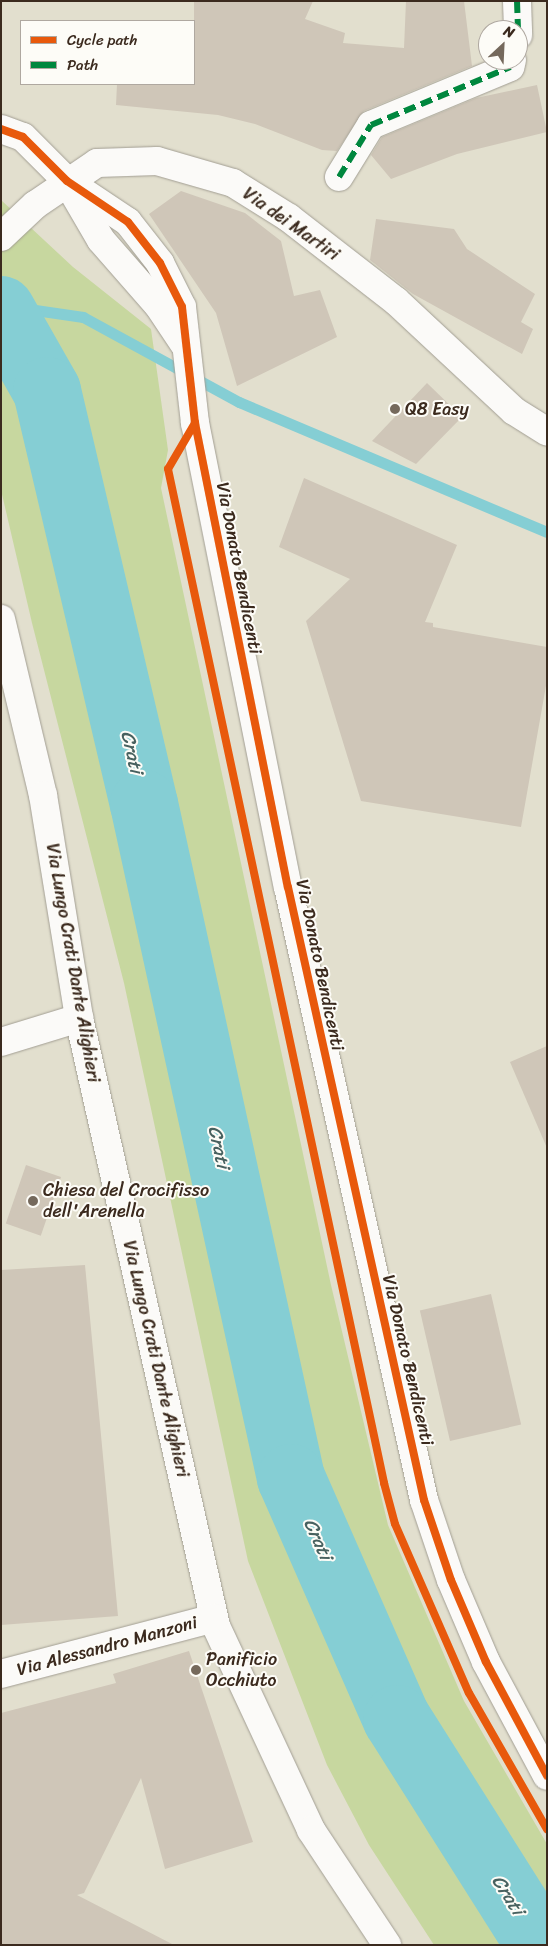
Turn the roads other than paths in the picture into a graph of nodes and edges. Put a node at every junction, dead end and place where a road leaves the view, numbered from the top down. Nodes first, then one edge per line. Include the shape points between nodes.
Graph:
1 (516, 1) edge
2 (517, 20) edge
3 (503, 70) edge
4 (1, 129) edge
5 (339, 177) dead end
6 (67, 181) junction
7 (1, 236) edge
8 (514, 411) junction
9 (547, 416) edge
10 (547, 432) edge
11 (1, 619) edge
12 (79, 1018) junction
13 (1, 1042) edge
14 (214, 1618) junction
15 (1, 1674) edge
16 (547, 1776) edge
17 (387, 1945) edge

1 - 2 street
3 - 5 street via 371,125
4 - 6 street via 23,137
6 - 7 street, Via dei Martiri
6 - 8 street, Via dei Martiri via 97,163 157,161 233,184 289,218 396,301
6 - 16 street, Via Donato Bendicenti via 128,222 160,263 182,307 195,423 288,887 424,1500 451,1580 486,1662
8 - 9 street
8 - 10 street, Via dei Martiri
11 - 12 street, Via Lungo Crati Dante Alighieri via 44,795
12 - 13 street
12 - 14 street, Via Lungo Crati Dante Alighieri
14 - 15 street, Via Alessandro Manzoni
14 - 17 street, Via Lungo Crati Dante Alighieri via 310,1830

